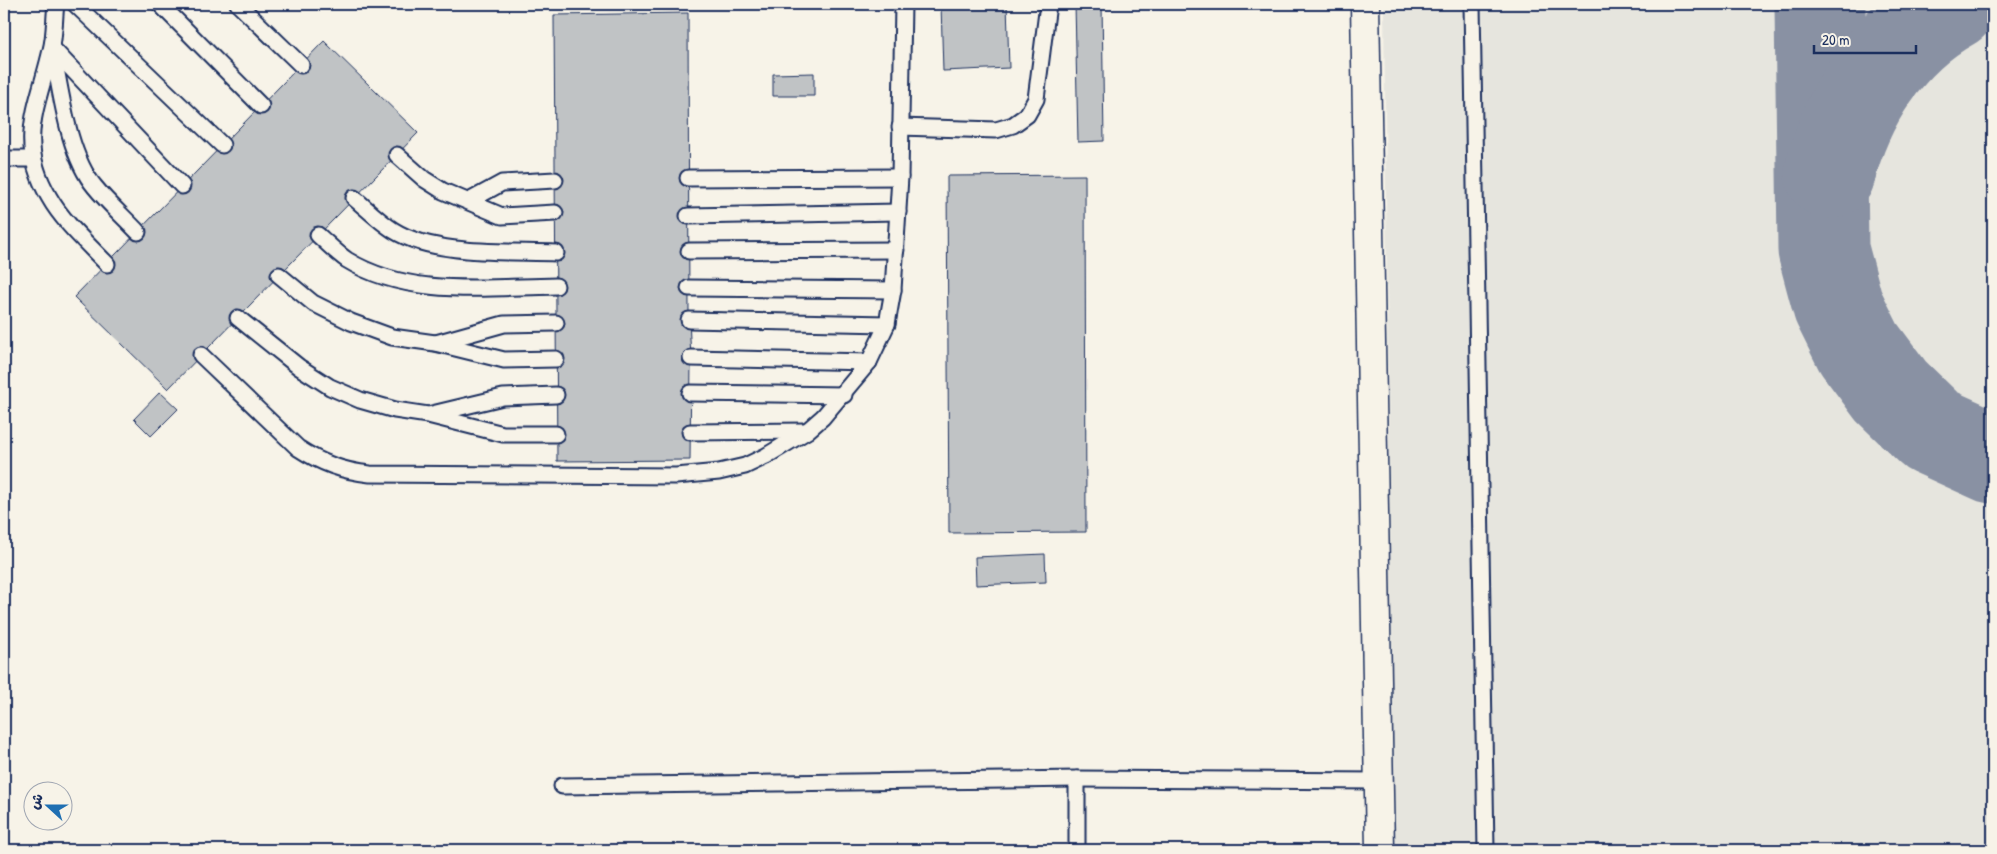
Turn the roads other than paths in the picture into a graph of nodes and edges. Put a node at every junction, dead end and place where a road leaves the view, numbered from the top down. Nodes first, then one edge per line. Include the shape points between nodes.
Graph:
1 (56, 4) edge
2 (75, 4) edge
3 (160, 4) edge
4 (238, 4) edge
5 (903, 4) edge
6 (1048, 4) edge
7 (1365, 4) edge
8 (1472, 4) edge
9 (52, 48) junction
10 (301, 65) dead end
11 (261, 106) dead end
12 (900, 127) junction
13 (222, 146) dead end
14 (397, 155) dead end
15 (33, 159) junction
16 (4, 160) edge
17 (688, 178) dead end
18 (900, 178) junction
19 (555, 180) dead end
20 (182, 186) dead end
21 (354, 198) dead end
22 (469, 201) junction
23 (898, 212) junction
24 (555, 214) dead end
25 (688, 216) dead end
26 (138, 232) dead end
27 (318, 235) dead end
28 (896, 250) junction
29 (689, 251) dead end
30 (556, 253) dead end
31 (107, 264) dead end
32 (279, 275) dead end
33 (556, 286) dead end
34 (690, 288) dead end
35 (893, 290) junction
36 (238, 318) dead end
37 (689, 320) dead end
38 (556, 323) dead end
39 (886, 324) junction
40 (434, 343) junction
41 (201, 355) dead end
42 (691, 358) dead end
43 (556, 359) dead end
44 (869, 362) junction
45 (690, 393) dead end
46 (556, 395) dead end
47 (844, 395) junction
48 (428, 414) junction
49 (807, 431) junction
50 (690, 432) dead end
51 (556, 434) dead end
52 (1077, 778) junction
53 (1379, 781) junction
54 (562, 786) dead end
55 (1077, 850) edge
56 (1380, 850) edge
57 (1486, 850) edge

1 - 9 lane
2 - 13 lane
3 - 11 lane
4 - 10 lane
5 - 12 lane
6 - 12 lane via 1036,99 1027,114 1013,125 996,130
7 - 53 street
8 - 57 lane
9 - 15 lane via 33,118
9 - 20 lane
9 - 26 lane via 69,133 79,158 94,186
12 - 18 lane
14 - 22 lane via 424,180
15 - 16 lane
15 - 31 lane via 49,198
17 - 18 lane
18 - 23 lane
19 - 22 lane via 502,183
21 - 30 lane via 394,231 421,242 456,249
22 - 24 lane via 502,216
23 - 25 lane
23 - 28 lane
27 - 33 lane via 346,259 379,275 407,283 439,287
28 - 29 lane
28 - 35 lane
32 - 40 lane via 313,303 351,322 392,337
34 - 35 lane
35 - 39 lane
36 - 48 lane via 299,367 330,387 360,400
37 - 39 lane
38 - 40 lane via 504,324
39 - 44 lane
40 - 43 lane via 504,360
41 - 49 lane via 298,448 314,459 351,472 676,476 745,466
42 - 44 lane
44 - 47 lane
45 - 47 lane
46 - 48 lane via 503,397
47 - 49 lane
48 - 51 lane via 503,434
49 - 50 lane
52 - 53 lane
52 - 54 lane
52 - 55 lane
53 - 56 street

